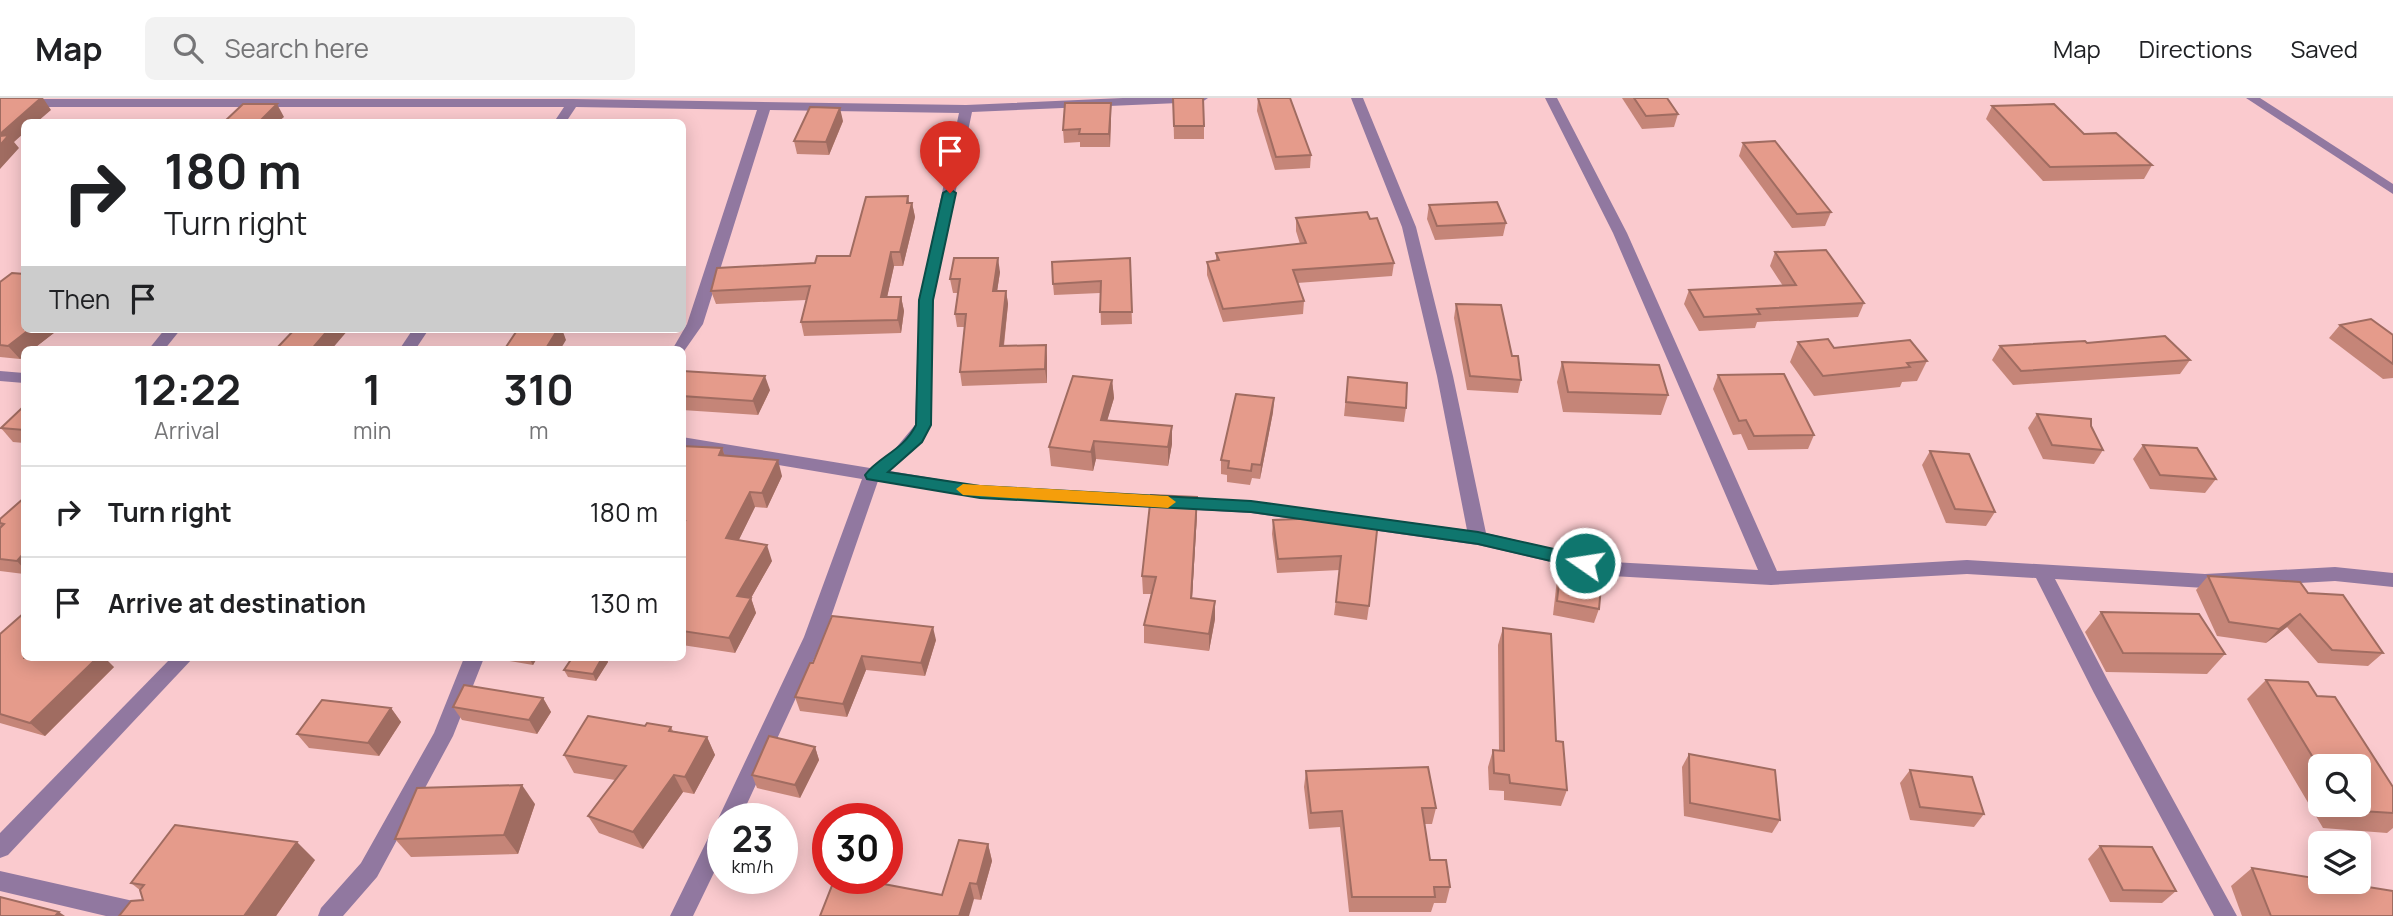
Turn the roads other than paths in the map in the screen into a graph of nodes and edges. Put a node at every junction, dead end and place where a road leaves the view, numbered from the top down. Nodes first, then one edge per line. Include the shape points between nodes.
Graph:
1 (1202, 98) edge
2 (1357, 98) edge
3 (1552, 98) edge
4 (2252, 98) edge
5 (540, 100) edge
6 (112, 101) edge
7 (1044, 102) edge
8 (0, 103) edge
9 (573, 103) junction
10 (354, 105) junction
11 (764, 108) junction
12 (966, 109) junction
13 (342, 119) edge
14 (562, 119) edge
15 (2393, 190) edge
16 (682, 346) edge
17 (0, 376) edge
18 (21, 378) edge
19 (686, 444) edge
20 (872, 475) junction
21 (1478, 538) junction
22 (2042, 570) junction
23 (1771, 578) junction
24 (2393, 580) edge
25 (181, 661) edge
26 (473, 661) edge
27 (736, 803) edge
28 (0, 848) edge
29 (707, 863) edge
30 (0, 881) edge
31 (151, 916) edge
32 (329, 916) edge
33 (681, 916) edge
34 (2226, 916) edge

1 - 7 street
2 - 21 street via 1409,228
3 - 23 street via 1620,233
4 - 15 street
5 - 9 street
5 - 10 street
6 - 8 street
6 - 10 street
7 - 12 street
9 - 11 street
9 - 14 street
10 - 13 street
11 - 12 street
11 - 16 street via 695,324
12 - 20 street via 926,300 923,425 916,439
17 - 18 street
19 - 20 street
20 - 21 street via 980,492 1251,507
20 - 27 street via 814,636
21 - 23 street via 1612,569
22 - 23 street via 1967,567
22 - 24 street via 2205,581 2335,574
22 - 34 street
25 - 28 street
26 - 32 street via 443,736 376,858
29 - 33 street
30 - 31 street

